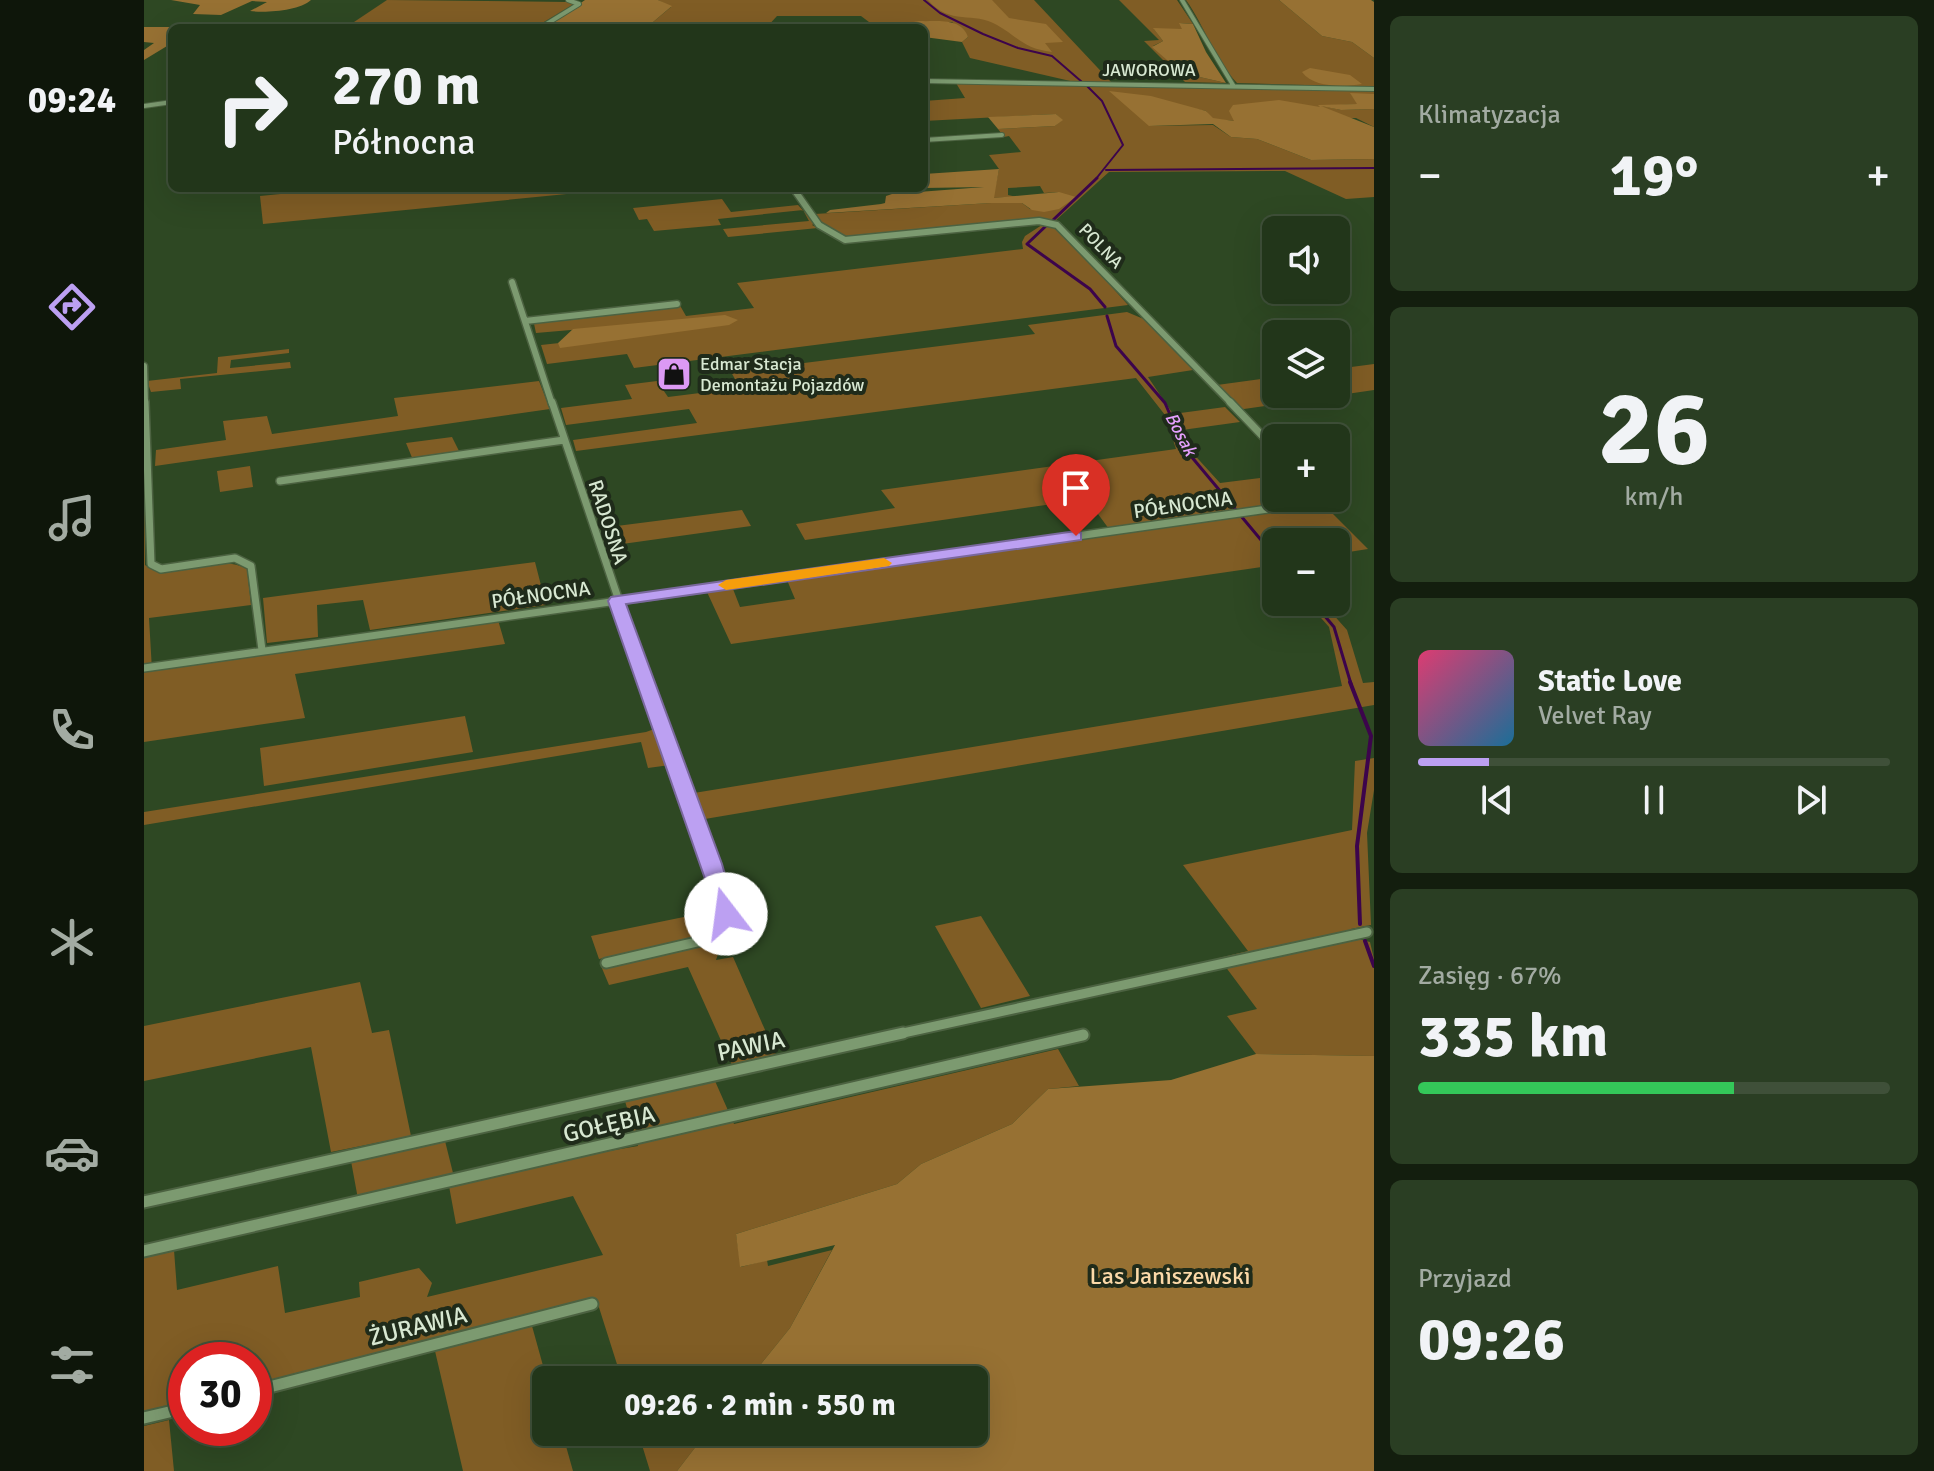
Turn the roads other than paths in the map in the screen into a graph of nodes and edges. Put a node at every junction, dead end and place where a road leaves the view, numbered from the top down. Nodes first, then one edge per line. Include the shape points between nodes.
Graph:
1 (568, 0) edge
2 (1182, 0) edge
3 (546, 24) edge
4 (928, 81) edge
5 (1233, 85) junction
6 (1374, 89) edge
7 (168, 103) edge
8 (144, 106) edge
9 (1002, 135) dead end
10 (928, 140) edge
11 (796, 192) edge
12 (512, 282) dead end
13 (677, 304) dead end
14 (525, 321) junction
15 (144, 366) edge
16 (1262, 436) edge
17 (564, 440) junction
18 (280, 481) dead end
19 (1262, 508) edge
20 (617, 601) junction
21 (262, 650) junction
22 (144, 668) edge
23 (1367, 932) dead end
24 (606, 963) dead end
25 (1083, 1035) dead end
26 (144, 1202) edge
27 (144, 1251) edge
28 (592, 1304) dead end
29 (272, 1386) edge
30 (168, 1412) edge
31 (144, 1418) edge

1 - 3 street via 579,4
2 - 5 street
4 - 5 street, JAWOROWA
5 - 6 street, JAWOROWA
7 - 8 street
9 - 10 street
11 - 16 street, POLNA via 836,240 1039,221 1057,225
12 - 14 street, RADOSNA
13 - 14 street
14 - 17 street, RADOSNA
15 - 21 street via 151,564 161,569 235,558 251,566
17 - 18 street
17 - 20 street, RADOSNA
19 - 20 street, PÓŁNOCNA
20 - 21 street, PÓŁNOCNA
20 - 24 street, RADOSNA via 726,914 714,933 701,941
21 - 22 street, PÓŁNOCNA
23 - 26 street, PAWIA
25 - 27 street, GOŁĘBIA
28 - 29 street, ŻURAWIA
30 - 31 street

